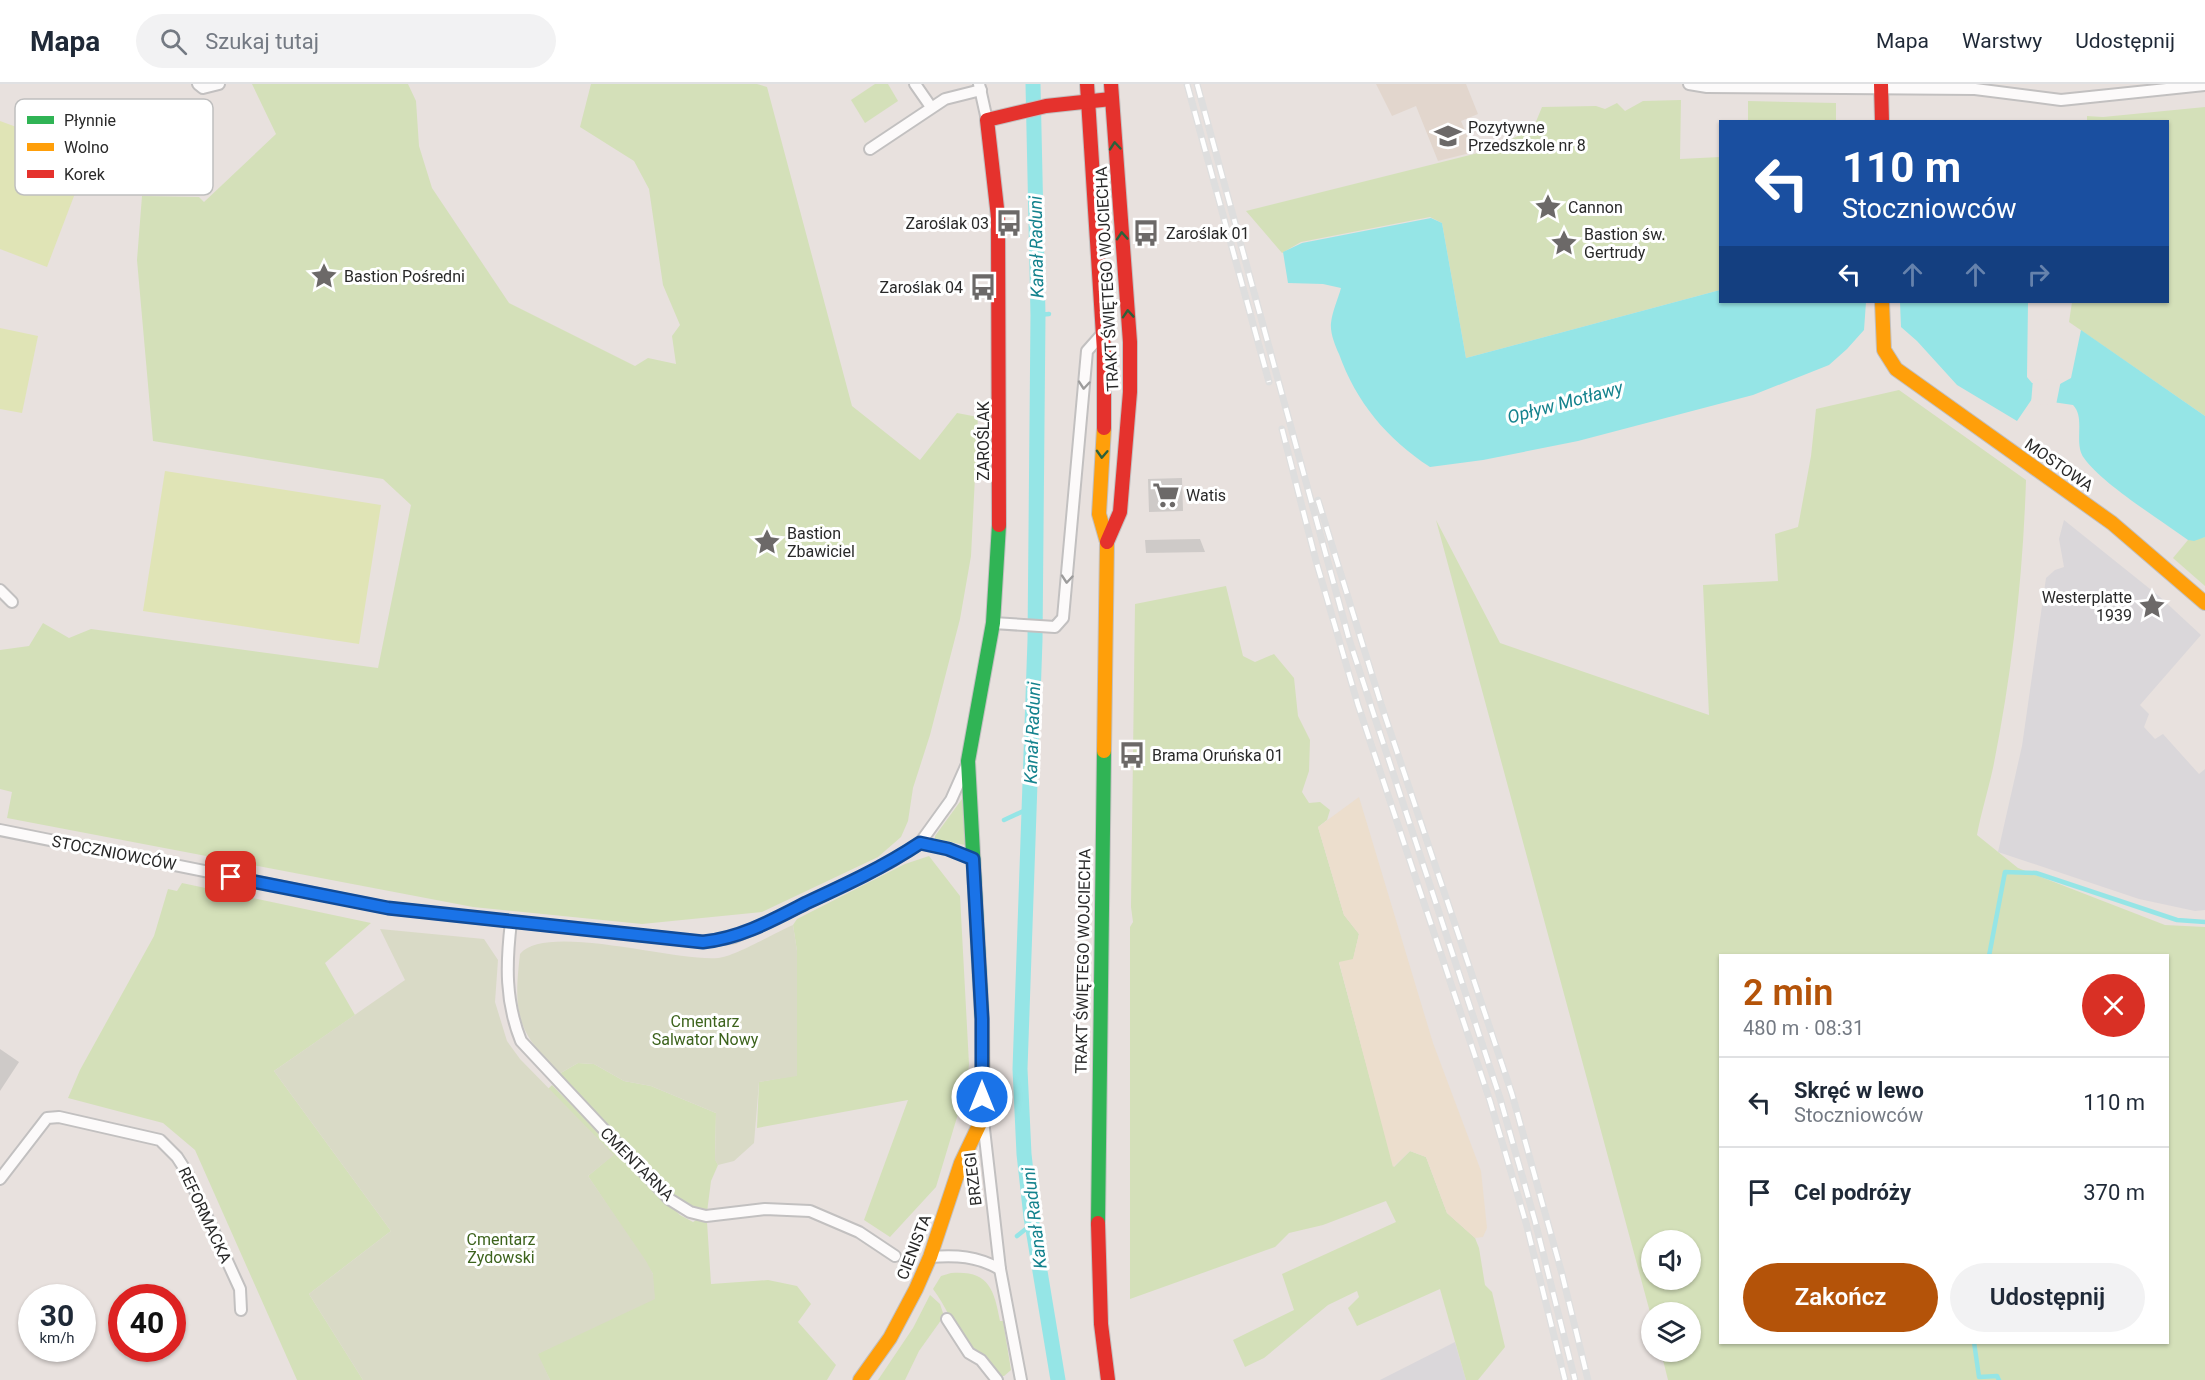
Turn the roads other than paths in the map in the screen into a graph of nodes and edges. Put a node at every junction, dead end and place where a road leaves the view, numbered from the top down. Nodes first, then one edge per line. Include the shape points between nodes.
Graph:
1 (198, 84) edge
2 (219, 84) edge
3 (915, 84) edge
4 (1087, 84) edge
5 (1111, 84) edge
6 (1689, 84) edge
7 (2205, 85) edge
8 (1707, 86) edge
9 (980, 87) edge
10 (1881, 87) edge
11 (1111, 99) junction
12 (1088, 101) junction
13 (931, 107) junction
14 (987, 120) junction
15 (1882, 120) edge
16 (870, 149) dead end
17 (1882, 303) edge
18 (1103, 333) junction
19 (1107, 542) junction
20 (0, 590) edge
21 (12, 602) dead end
22 (2205, 603) edge
23 (993, 623) junction
24 (968, 761) junction
25 (0, 830) edge
26 (920, 843) junction
27 (973, 859) junction
28 (511, 922) junction
29 (983, 1117) junction
30 (0, 1179) edge
31 (895, 1256) dead end
32 (930, 1257) junction
33 (1000, 1269) junction
34 (241, 1310) dead end
35 (947, 1319) dead end
36 (860, 1380) edge
37 (997, 1380) edge
38 (1020, 1380) edge
39 (1108, 1380) edge

1 - 2 street via 203,88
3 - 13 street
4 - 12 street, TRAKT ŚWIĘTEGO WOJCIECHA
5 - 11 street, TRAKT ŚWIĘTEGO WOJCIECHA
6 - 8 street
7 - 10 street via 2061,100 2000,90
8 - 10 street
9 - 13 street
9 - 14 street, ZAROŚLAK
10 - 15 street
11 - 12 street
19 -> 11 street, TRAKT ŚWIĘTEGO WOJCIECHA via 1120,512 1130,392 1130,342
12 - 14 street
12 - 18 street, TRAKT ŚWIĘTEGO WOJCIECHA
13 - 16 street
14 - 23 street, ZAROŚLAK via 998,217 999,548
17 - 22 street, MOSTOWA via 1882,338 1889,361 1905,377 2112,523
18 -> 19 street, TRAKT ŚWIĘTEGO WOJCIECHA via 1105,408 1099,514
18 -> 23 street, TRAKT ŚWIĘTEGO WOJCIECHA via 1087,351 1063,618 1055,627
19 - 39 street, TRAKT ŚWIĘTEGO WOJCIECHA via 1097,1238
20 - 21 street
23 - 24 street, ZAROŚLAK
24 - 26 street, STOCZNIOWCÓW via 951,800
24 - 27 street, BRZEGI
25 - 28 street, STOCZNIOWCÓW via 388,908
26 - 27 street
26 - 28 street, STOCZNIOWCÓW via 889,863 762,925 721,940 691,941
27 - 29 street, BRZEGI
28 - 31 street, CMENTARNA via 508,995 520,1041 669,1199 690,1212 706,1216 765,1209 810,1211 837,1220
29 - 32 street, CIENISTA via 962,1163
29 - 33 street, BRZEGI
30 - 34 street, REFORMACKA via 46,1118 53,1116 160,1140 186,1171 239,1286
32 - 33 street via 981,1258
32 - 36 street, CIENISTA via 904,1314
33 - 38 street, BRZEGI
35 - 37 street via 969,1353 981,1360

